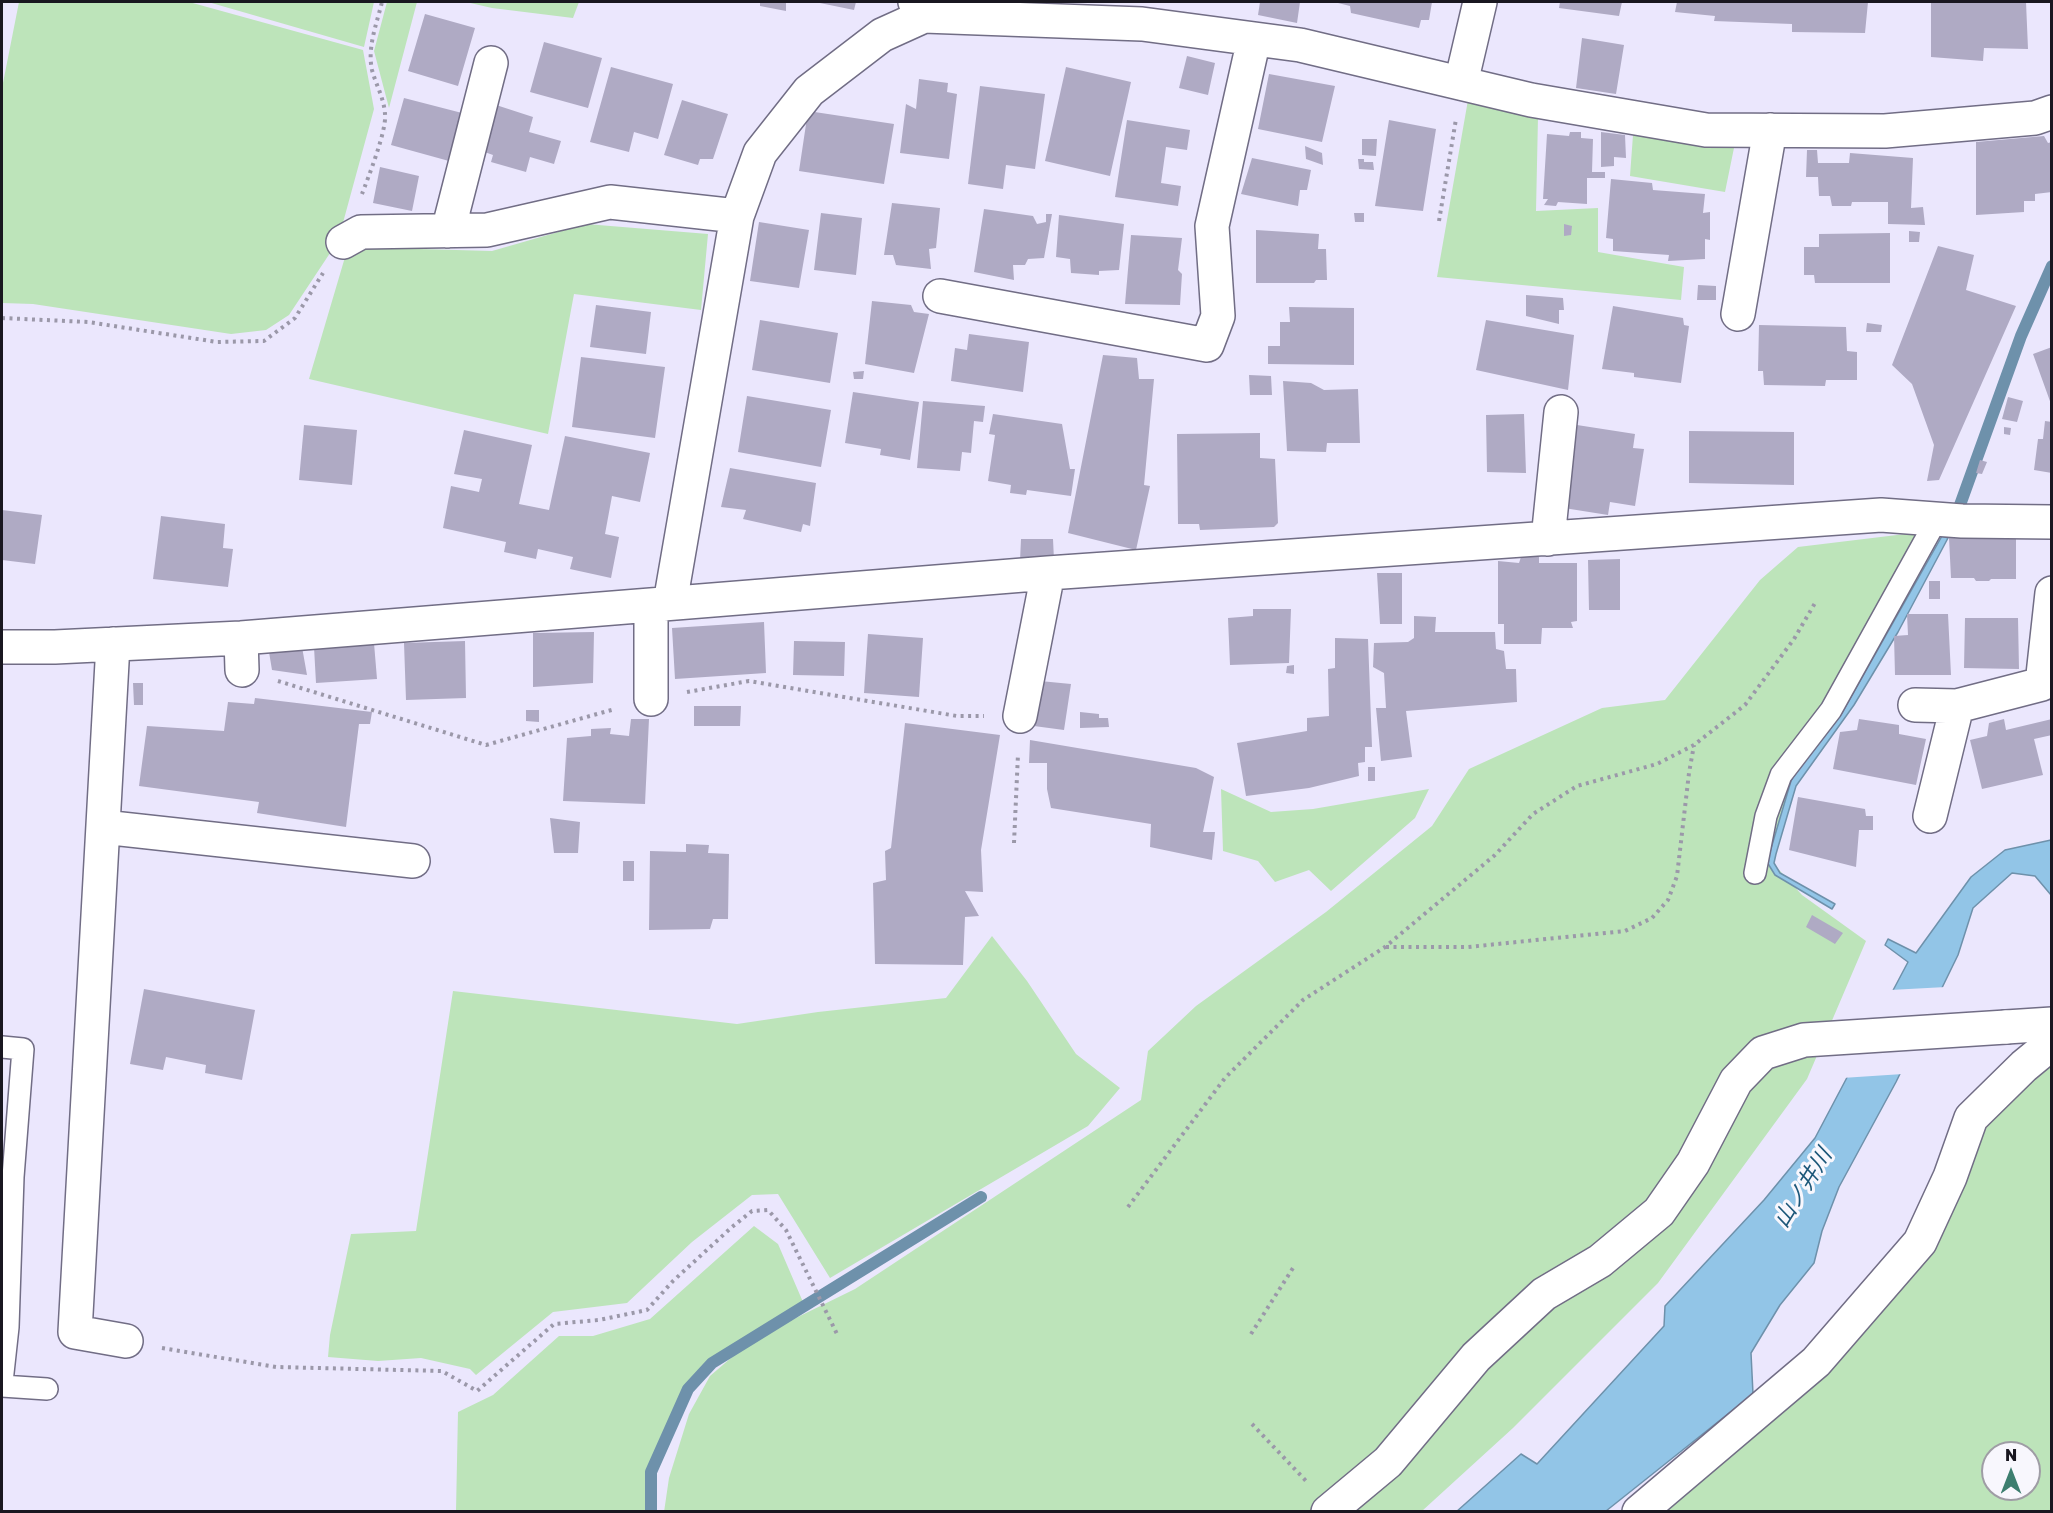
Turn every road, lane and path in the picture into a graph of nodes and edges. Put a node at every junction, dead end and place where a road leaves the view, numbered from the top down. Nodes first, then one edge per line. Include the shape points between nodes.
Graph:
1 (382, 2) edge
2 (1480, 2) edge
3 (920, 9) edge
4 (1254, 39) junction
5 (491, 63) dead end
6 (1461, 83) junction
7 (2052, 112) edge
8 (1770, 130) junction
9 (737, 216) junction
10 (1439, 221) dead end
11 (448, 231) junction
12 (343, 242) junction
13 (940, 296) dead end
14 (1738, 314) dead end
15 (2, 318) edge
16 (1561, 412) dead end
17 (1937, 519) junction
18 (2052, 522) edge
19 (1548, 539) junction
20 (1048, 573) junction
21 (2052, 593) edge
22 (1815, 603) dead end
23 (661, 604) junction
24 (241, 638) junction
25 (113, 644) junction
26 (2, 647) edge
27 (55, 647) junction
28 (2, 664) edge
29 (242, 670) joint
30 (651, 699) junction
31 (1915, 705) dead end
32 (1957, 706) junction
33 (1020, 716) junction
34 (1694, 745) junction
35 (1930, 816) dead end
36 (102, 827) junction
37 (1014, 843) dead end
38 (413, 861) dead end
39 (1755, 873) dead end
40 (1385, 947) junction
41 (2052, 1024) edge
42 (2052, 1043) edge
43 (2, 1047) edge
44 (1128, 1207) dead end
45 (1293, 1268) dead end
46 (1251, 1334) dead end
47 (838, 1336) dead end
48 (126, 1341) joint
49 (2, 1382) edge
50 (2, 1386) edge
51 (47, 1389) dead end
52 (1252, 1424) dead end
53 (1307, 1482) dead end
54 (1328, 1512) edge
55 (1639, 1512) edge

1 - 12 path via 370,51 386,116 372,167
2 - 6 street
3 - 4 street via 1142,24
3 - 9 street via 809,91 760,153
4 - 6 street via 1300,45
4 - 13 street via 1212,226 1218,316 1207,345
5 - 11 street
6 - 8 street via 1531,100 1706,130
6 - 10 path
7 - 8 street via 2035,118 1885,131
8 - 14 street
9 - 11 street via 610,202 487,230
9 - 23 street
11 - 12 street via 362,232
12 - 15 path via 295,318 264,341 217,342 88,322
16 - 19 street
17 - 18 street
17 - 19 street via 1881,515
17 - 39 lane via 1831,710 1781,775 1766,816
19 - 20 street
20 - 23 street
20 - 33 street
21 - 32 street via 2042,684
22 - 34 path via 1794,639 1745,705
23 - 24 street
23 - 30 street
24 - 25 street
24 - 29 street
25 - 27 street
25 - 36 street
26 - 27 street
27 - 28 street
29 - 30 path via 486,745
30 - 33 path via 749,681 957,716
31 - 32 street
32 - 35 street
33 - 37 path
34 - 40 path via 1657,764 1576,786 1533,814 1495,855
34 - 40 path via 1677,876 1668,900 1652,918 1625,931 1468,946
36 - 38 street
36 - 48 street via 75,1332
40 - 44 path via 1303,1000 1240,1062
41 - 54 street via 1804,1040 1763,1053 1736,1081 1693,1163 1659,1212 1600,1261 1544,1294 1476,1357 1388,1462
42 - 55 street via 1971,1118 1950,1177 1920,1242 1816,1362
43 - 49 lane via 23,1049
45 - 46 path
47 - 48 path via 786,1230 768,1210 752,1211 732,1227 647,1310 554,1324 477,1391 442,1371 276,1367
50 - 51 lane
52 - 53 path

